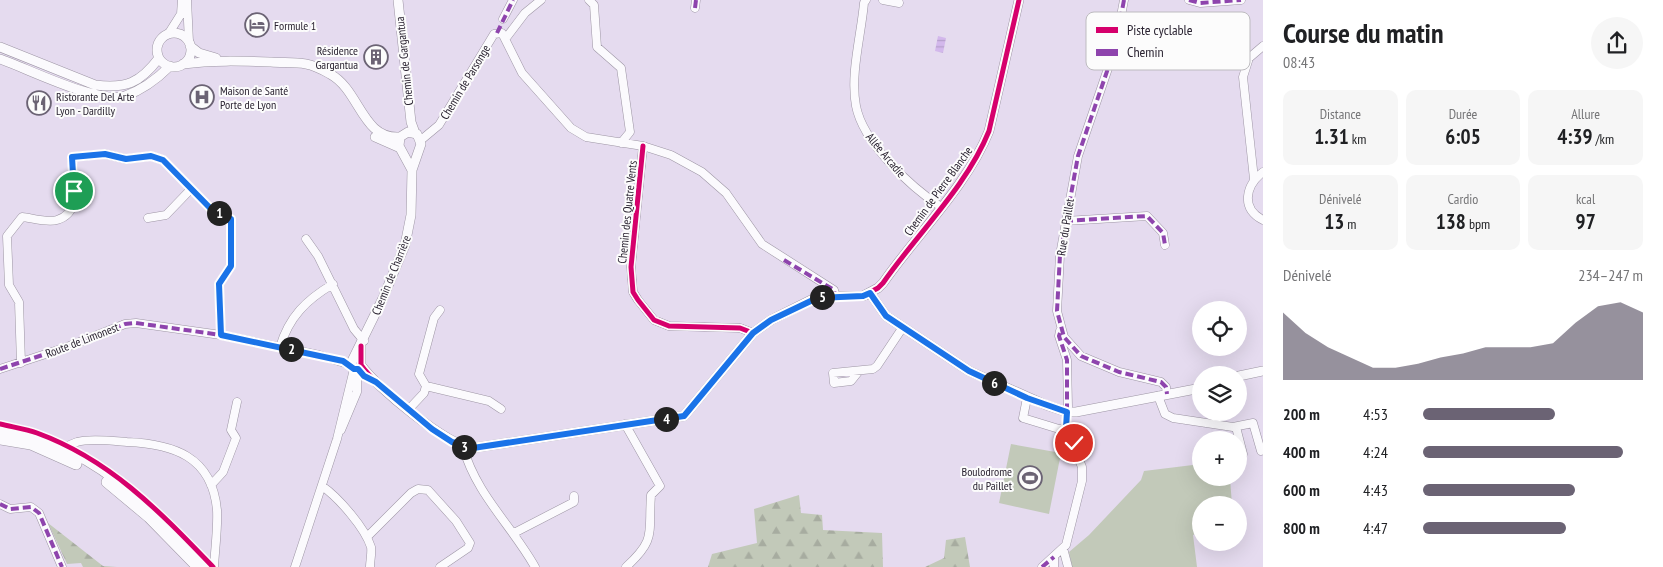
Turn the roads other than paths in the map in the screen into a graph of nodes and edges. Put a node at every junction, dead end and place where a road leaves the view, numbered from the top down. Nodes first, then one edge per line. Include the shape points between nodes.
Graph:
1 (182, 0) edge
2 (188, 0) edge
3 (398, 0) edge
4 (513, 0) edge
5 (541, 0) edge
6 (589, 0) edge
7 (866, 0) edge
8 (883, 0) edge
9 (1019, 0) edge
10 (1189, 0) edge
11 (1241, 0) edge
12 (899, 3) dead end
13 (504, 19) dead end
14 (169, 33) junction
15 (506, 38) junction
16 (190, 44) junction
17 (1263, 46) edge
18 (0, 47) edge
19 (159, 58) junction
20 (1250, 58) edge
21 (0, 59) edge
22 (228, 60) junction
23 (183, 64) junction
24 (170, 66) junction
25 (1107, 70) edge
26 (1245, 70) edge
27 (360, 109) junction
28 (411, 122) junction
29 (402, 135) junction
30 (418, 136) junction
31 (621, 143) junction
32 (643, 146) junction
33 (402, 150) junction
34 (419, 150) junction
35 (412, 170) junction
36 (1263, 172) edge
37 (1254, 179) junction
38 (191, 189) junction
39 (942, 207) junction
40 (148, 218) dead end
41 (1263, 220) edge
42 (1065, 221) junction
43 (306, 239) dead end
44 (1165, 245) dead end
45 (333, 284) junction
46 (870, 293) junction
47 (835, 296) junction
48 (440, 310) dead end
49 (902, 327) junction
50 (1061, 328) junction
51 (753, 333) junction
52 (221, 335) junction
53 (362, 344) junction
54 (280, 347) junction
55 (21, 363) junction
56 (355, 365) junction
57 (0, 369) edge
58 (859, 371) dead end
59 (1263, 371) edge
60 (1247, 374) edge
61 (426, 386) junction
62 (1192, 390) edge
63 (1162, 395) junction
64 (1027, 398) junction
65 (237, 402) dead end
66 (409, 409) junction
67 (501, 409) dead end
68 (1068, 409) junction
69 (625, 424) junction
70 (1236, 426) junction
71 (1066, 428) junction
72 (0, 430) edge
73 (1237, 431) edge
74 (0, 439) edge
75 (337, 439) junction
76 (463, 447) junction
77 (64, 448) junction
78 (1262, 451) dead end
79 (211, 485) junction
80 (322, 486) junction
81 (574, 496) dead end
82 (0, 504) edge
83 (514, 534) junction
84 (367, 537) junction
85 (1063, 548) junction
86 (1054, 557) junction
87 (62, 567) edge
88 (198, 567) edge
89 (209, 567) edge
90 (214, 567) edge
91 (295, 567) edge
92 (370, 567) edge
93 (440, 567) edge
94 (535, 567) edge
95 (626, 567) edge
96 (1042, 567) edge
97 (1054, 567) edge
98 (1068, 567) edge

1 - 14 street via 181,14
2 - 16 street
3 - 28 street, Chemin de Gargantua
4 - 13 street
5 - 15 street via 525,13
6 - 31 street via 594,5 597,47 621,68 624,79 630,132
7 - 39 street, Allée Arcadie via 854,84 860,122 907,180
8 - 12 street
9 - 39 street, Chemin de Pierre Blanche via 989,131 977,156
10 - 11 street via 1208,3
14 - 16 street via 180,34
14 - 19 street via 158,43
15 - 30 street, Chemin de Parsonge via 502,33 494,34 439,125
15 - 31 street via 522,73 571,128 586,137
16 - 22 street via 206,55
16 - 23 street via 189,56
17 - 20 street
18 - 19 street via 94,85 110,87 122,87 133,82
19 - 24 street
21 - 24 street via 91,94 112,97 139,90
22 - 23 street
22 - 27 street via 307,64 332,75 349,90
23 - 24 street
25 - 42 street, Rue du Paillet via 1078,156
26 - 37 street
27 - 29 street via 376,132 386,137
27 - 33 street via 370,133
28 - 29 street, Chemin de Gargantua
28 - 30 street, Chemin de Gargantua
29 - 30 street
29 - 33 street
30 - 34 street, Chemin de Charrière
31 - 32 street
32 - 47 street via 671,155 710,178 726,193 762,244 834,290
32 - 51 street, Chemin des Quatre Vents via 631,268 633,292 654,320 669,326 740,328
33 - 34 street via 410,154
33 - 35 street, Chemin de Charrière
34 - 35 street, Chemin de Charrière
35 - 53 street, Chemin de Charrière via 407,239
36 - 37 street
37 - 41 street via 1248,189 1248,204
38 - 40 street via 166,214
38 - 52 street via 213,211 231,219 231,266 219,284
38 - 55 street via 163,160 151,156 126,159 105,154 72,157 76,203 69,214 56,220 22,217 7,236 9,285 19,302
39 - 46 street, Chemin de Pierre Blanche via 882,283
42 - 44 street via 1147,216 1163,233
42 - 50 street, Rue du Paillet via 1057,311
43 - 45 street
45 - 53 street
45 - 54 street via 300,308 290,321
46 - 47 street
46 - 49 street via 882,311
47 - 51 street via 795,306
48 - 61 street via 434,318 419,374
49 - 58 street via 877,366
49 - 64 street via 969,371
50 - 63 street, Rue du Paillet via 1067,341 1081,356 1119,372 1161,382 1166,387
50 - 68 street via 1059,336 1067,360
51 - 69 street via 684,416
52 - 54 street, Route de Limonest
52 - 55 street, Route de Limonest via 125,324
53 - 56 street, Chemin de Charrière
54 - 56 street, Route de Limonest
55 - 57 street, Route de Limonest
56 - 66 street
56 - 75 street, Chemin de Charrière
56 - 75 street, Chemin de Charrière via 358,392
59 - 60 street
61 - 66 street via 424,393
61 - 67 street via 489,401
62 - 63 street
63 - 68 street
63 - 70 street, Rue du Paillet via 1165,414 1170,417
64 - 68 street
64 - 71 street via 1023,418 1059,429
65 - 79 street via 231,430 236,438 223,472
66 - 76 street via 432,429
68 - 71 street
69 - 76 street
69 - 95 street via 660,486 651,495 651,535 645,548
70 - 73 street
70 - 78 street via 1253,423
71 - 85 street via 1076,449 1082,474 1071,529
72 - 77 main road via 35,437
74 - 88 main road via 31,444 97,475 149,517
75 - 80 street, Chemin de Charrière
76 - 83 street via 485,497
77 - 79 street via 78,441 158,444 188,457 204,472
77 - 89 main road via 136,493
79 - 90 street via 217,510
80 - 84 street via 333,494
80 - 91 street, Chemin de Charrière
81 - 83 street via 574,502
82 - 87 street via 10,509 30,507 39,513
83 - 94 street
84 - 92 street via 372,549
84 - 93 street via 410,493 418,489 428,490 456,521 470,543 468,548
85 - 86 street
85 - 98 street
86 - 96 street
86 - 97 street

